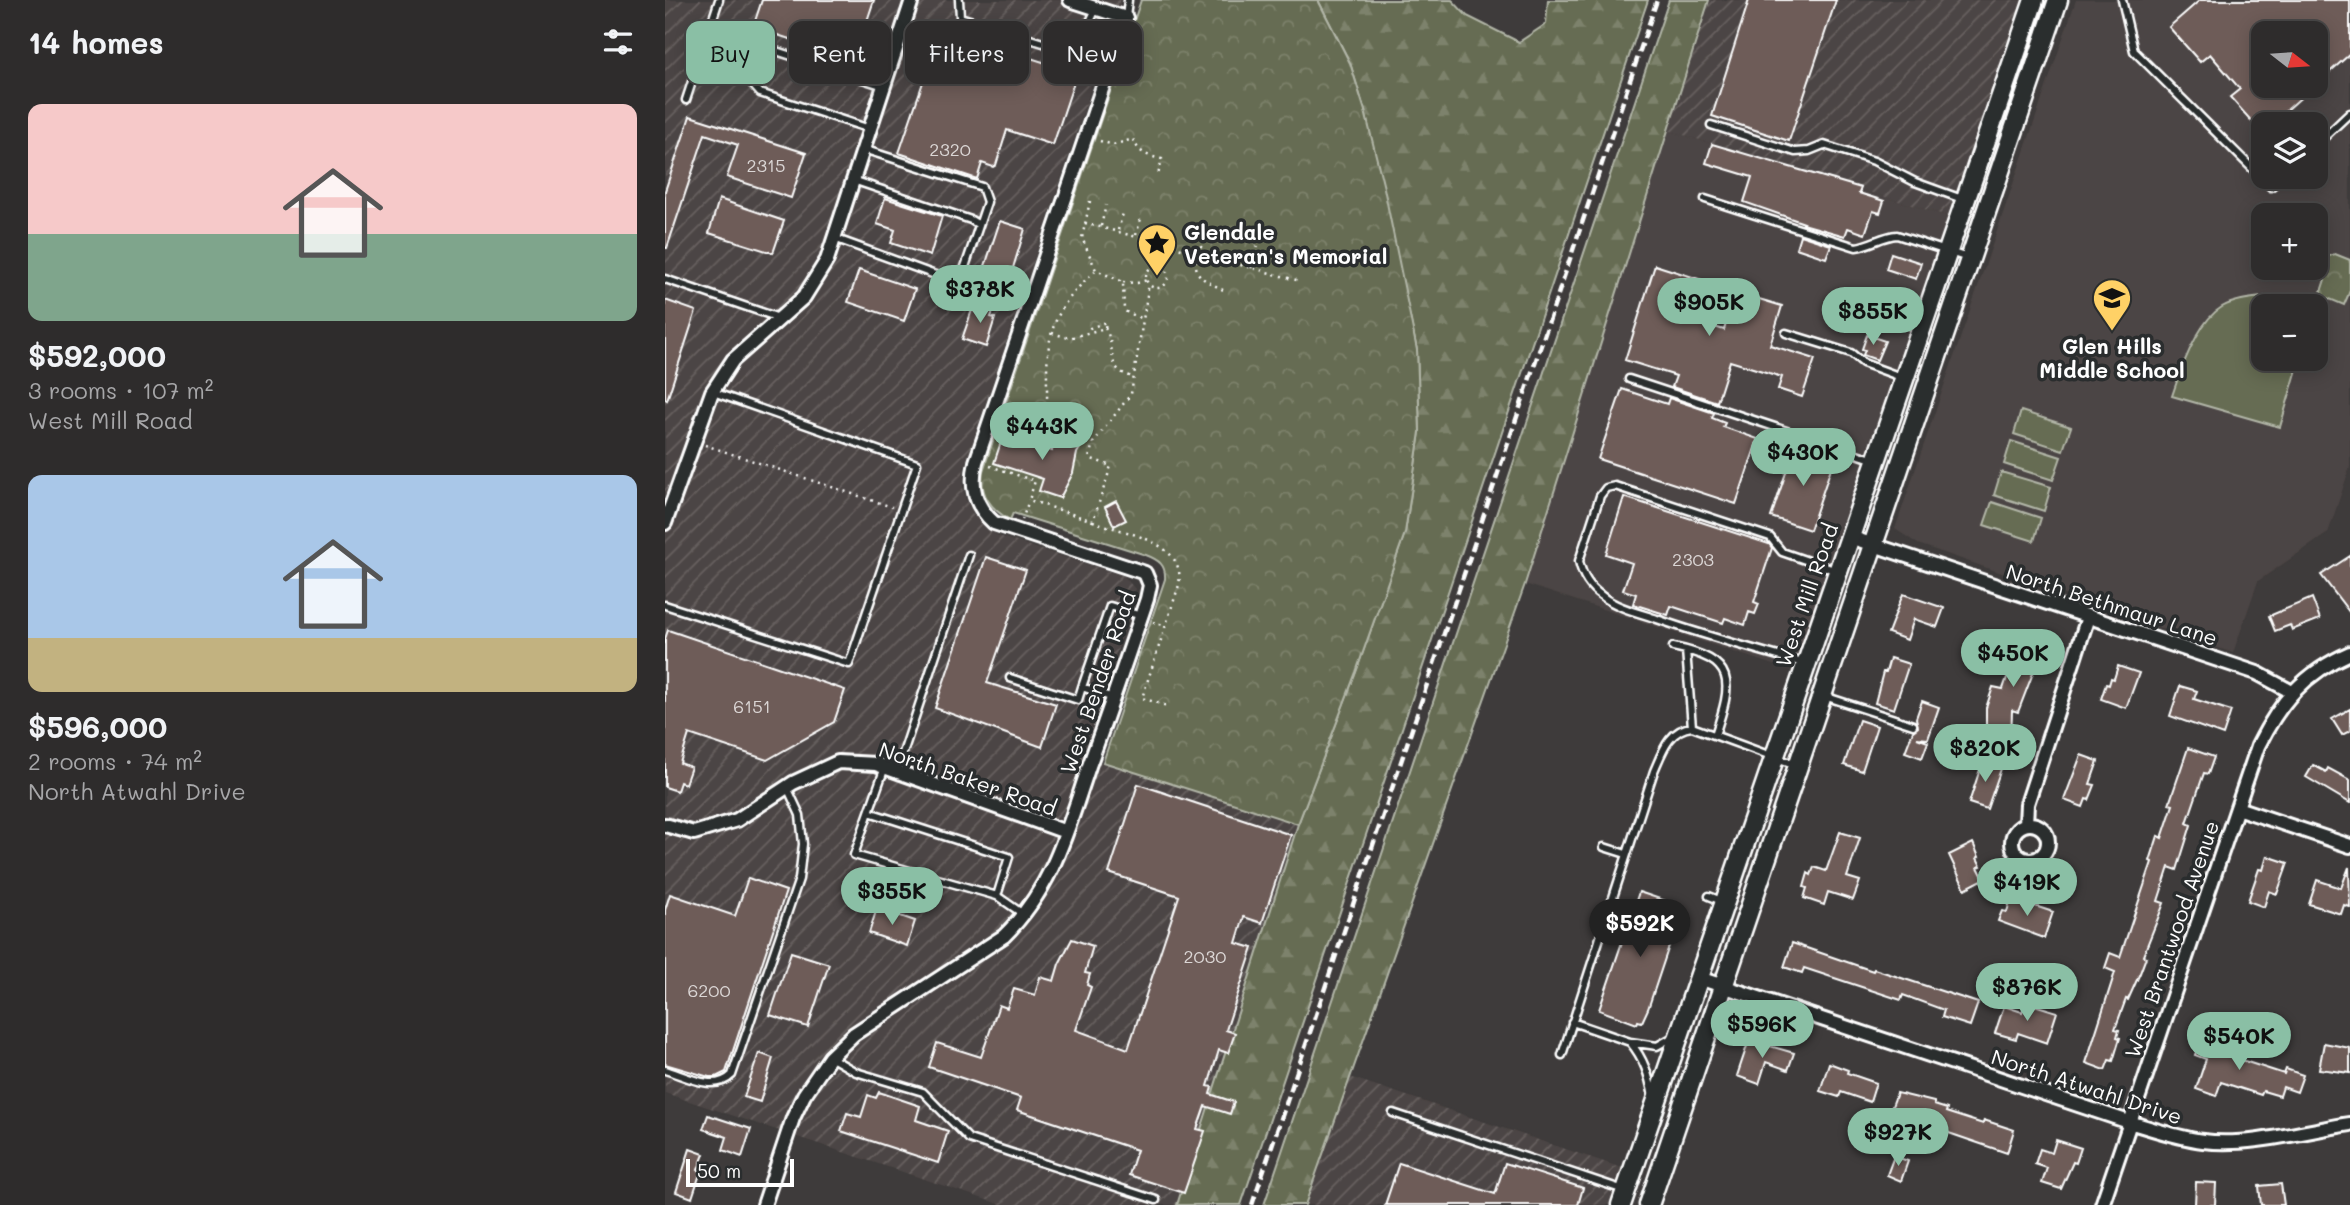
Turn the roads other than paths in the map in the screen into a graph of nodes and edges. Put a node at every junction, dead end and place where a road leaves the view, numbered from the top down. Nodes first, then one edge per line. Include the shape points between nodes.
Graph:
1 (719, 0) edge
2 (912, 0) edge
3 (959, 0) edge
4 (1070, 0) edge
5 (1128, 0) edge
6 (2034, 0) edge
7 (2058, 0) edge
8 (2122, 0) edge
9 (1096, 9) junction
10 (1126, 18) junction
11 (884, 86) junction
12 (687, 100) dead end
13 (2350, 113) edge
14 (1711, 125) dead end
15 (870, 129) junction
16 (2328, 134) edge
17 (863, 149) junction
18 (2251, 168) edge
19 (853, 180) junction
20 (1705, 199) dead end
21 (1966, 201) junction
22 (979, 225) junction
23 (834, 238) junction
24 (1948, 252) junction
25 (1970, 259) junction
26 (665, 279) edge
27 (779, 318) junction
28 (1786, 333) dead end
29 (1905, 378) junction
30 (1629, 379) dead end
31 (712, 392) junction
32 (1877, 461) junction
33 (665, 523) edge
34 (1850, 537) junction
35 (1874, 545) junction
36 (969, 555) dead end
37 (1839, 571) junction
38 (665, 605) edge
39 (1141, 616) junction
40 (2088, 617) junction
41 (1673, 647) dead end
42 (1686, 650) junction
43 (2350, 653) edge
44 (1807, 664) junction
45 (1010, 678) dead end
46 (1082, 687) junction
47 (2292, 692) junction
48 (1822, 695) junction
49 (1113, 698) junction
50 (1913, 725) dead end
51 (1692, 727) junction
52 (1715, 735) junction
53 (1775, 758) junction
54 (1798, 765) junction
55 (891, 769) junction
56 (787, 787) junction
57 (2237, 808) junction
58 (869, 812) junction
59 (2026, 824) dead end
60 (665, 825) edge
61 (1066, 832) junction
62 (2350, 846) edge
63 (1604, 847) dead end
64 (1626, 854) junction
65 (997, 896) junction
66 (1024, 915) junction
67 (1699, 978) junction
68 (1723, 986) junction
69 (1572, 1022) junction
70 (1681, 1031) junction
71 (1630, 1042) junction
72 (1562, 1055) dead end
73 (830, 1057) junction
74 (665, 1070) edge
75 (1655, 1107) junction
76 (1393, 1113) dead end
77 (2129, 1122) junction
78 (2350, 1124) edge
79 (1655, 1186) junction
80 (1626, 1191) edge
81 (1156, 1200) dead end
82 (764, 1205) edge
83 (1649, 1205) edge
84 (2102, 1205) edge

1 - 12 lane
2 - 11 street
3 - 9 lane via 960,17 1075,53
4 - 9 street
5 - 10 lane
6 - 21 main road, West Mill Road
7 - 25 main road
8 - 18 lane via 2134,51
9 - 10 street
10 - 39 street, West Bender Road via 973,474 975,496 994,523 1145,573 1150,585
11 - 15 street
11 - 15 lane via 773,50 763,52 753,85 760,93
13 - 16 lane
14 - 21 lane via 1795,152 1824,145
15 - 17 street
17 - 19 street
17 - 22 lane via 982,187 987,202
19 - 22 lane
19 - 23 street
20 - 24 lane via 1856,247 1897,236
21 - 24 main road, West Mill Road
22 - 23 lane via 963,273 949,280
23 - 27 street via 827,260 804,297
24 - 25 lane
24 - 29 main road, West Mill Road
25 - 35 main road
26 - 27 lane
27 - 31 street via 733,360
28 - 29 lane via 1851,353 1863,363
29 - 32 main road, West Mill Road
30 - 32 lane
31 - 33 street
31 - 38 lane via 917,464 849,664
32 - 34 main road, West Mill Road
34 - 35 street, North Bethmaur Lane
34 - 37 main road, West Mill Road
35 - 40 street, North Bethmaur Lane
35 - 48 main road
36 - 55 lane
37 - 44 main road, West Mill Road
37 - 44 lane via 1782,552 1770,537 1615,486 1600,496 1579,561 1590,585 1603,598 1702,635
39 - 46 lane via 1109,606
39 - 49 street, West Bender Road
40 - 47 street, North Bethmaur Lane via 2257,673
40 - 59 street via 2027,804
41 - 42 lane
42 - 51 lane
42 - 52 lane via 1710,659 1728,685
43 - 47 street
44 - 53 main road, West Mill Road
45 - 46 lane via 1077,700
46 - 49 lane
47 - 57 street, West Brantwood Avenue via 2258,746
48 - 50 lane
48 - 54 main road
49 - 61 street, West Bender Road
51 - 52 lane
51 - 64 lane via 1672,735 1665,747
52 - 53 lane
53 - 54 lane
53 - 67 main road, West Mill Road via 1717,899
54 - 68 main road
55 - 56 street, North Baker Road via 838,762
55 - 58 lane
55 - 61 street, North Baker Road
56 - 60 street, North Baker Road via 737,820 715,827 694,833
56 - 74 lane via 800,815 799,879 732,1075 725,1082 711,1084
57 - 62 street
57 - 77 street, West Brantwood Avenue
58 - 65 lane via 1009,858
58 - 65 lane via 854,855
61 - 66 street, West Bender Road via 1046,881
63 - 64 lane
64 - 69 lane
65 - 66 lane
66 - 73 street, West Bender Road via 1004,936 864,1027
67 - 68 street, North Atwahl Drive
67 - 70 main road, West Mill Road
68 - 77 street, North Atwahl Drive
68 - 79 main road
69 - 71 lane
69 - 72 lane
70 - 71 lane via 1657,1046
70 - 75 main road, West Mill Road
71 - 75 lane via 1649,1074
73 - 81 lane via 856,1072 922,1092 969,1139
73 - 82 street, West Bender Road via 793,1118
75 - 80 main road, West Mill Road
76 - 80 lane
77 - 78 street, North Atwahl Drive via 2205,1141 2242,1141
77 - 84 street, West Brantwood Avenue
79 - 80 lane
79 - 83 main road

